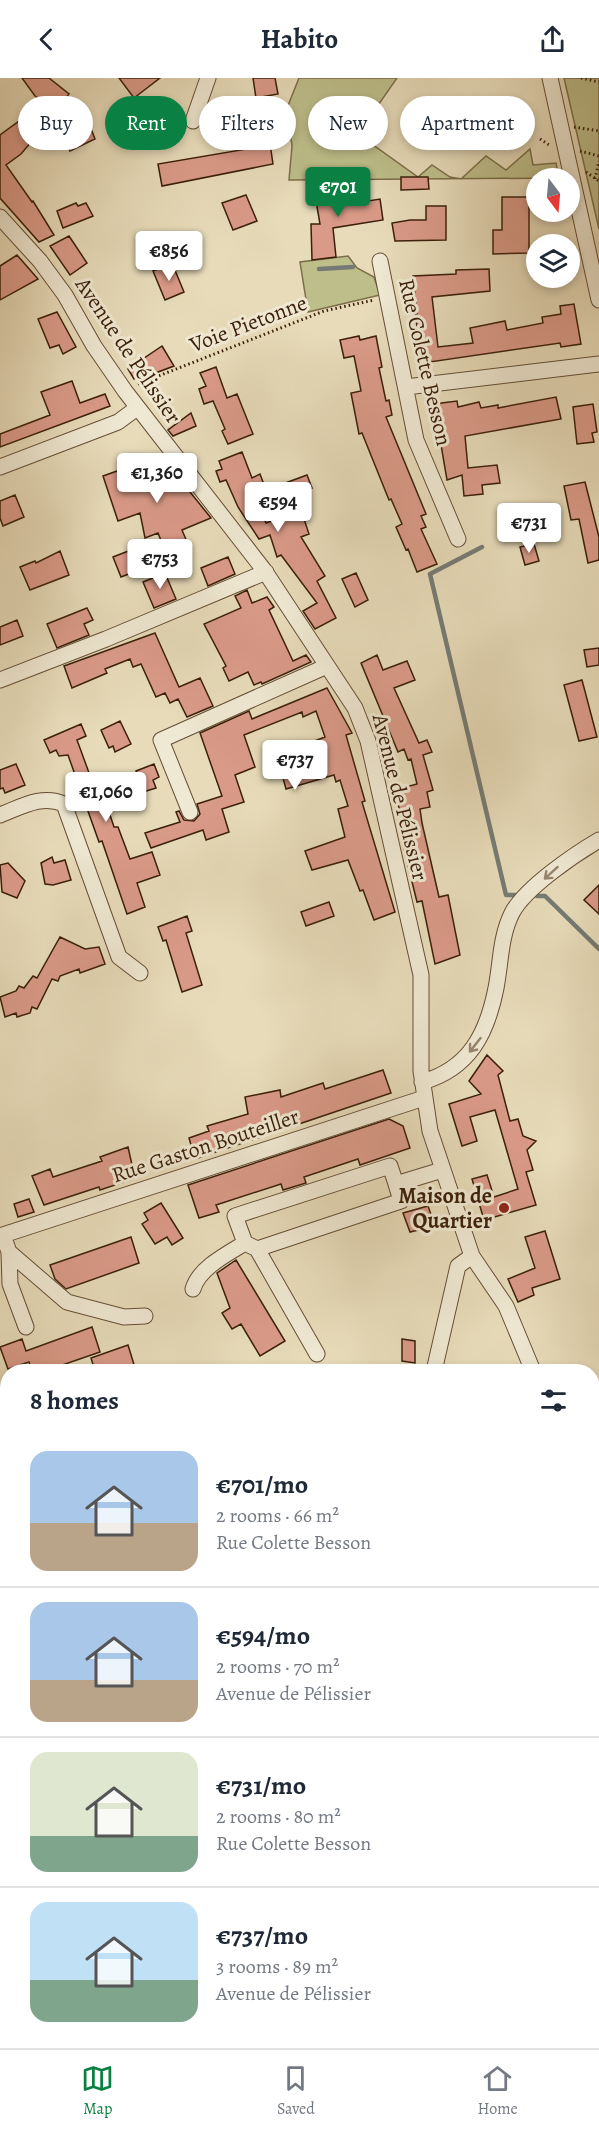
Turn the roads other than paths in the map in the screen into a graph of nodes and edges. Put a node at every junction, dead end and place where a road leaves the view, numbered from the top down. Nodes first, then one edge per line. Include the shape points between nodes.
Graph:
1 (208, 78) edge
2 (550, 78) edge
3 (193, 121) dead end
4 (0, 217) edge
5 (380, 261) dead end
6 (599, 300) edge
7 (599, 364) edge
8 (406, 387) junction
9 (137, 408) junction
10 (0, 467) edge
11 (458, 539) dead end
12 (266, 572) junction
13 (327, 666) junction
14 (0, 680) edge
15 (190, 812) dead end
16 (0, 815) edge
17 (599, 840) edge
18 (140, 973) dead end
19 (422, 1082) junction
20 (424, 1098) junction
21 (442, 1170) junction
22 (396, 1184) junction
23 (2, 1236) edge
24 (251, 1246) junction
25 (9, 1252) junction
26 (472, 1256) junction
27 (193, 1288) dead end
28 (145, 1316) dead end
29 (26, 1327) dead end
30 (317, 1354) dead end
31 (436, 1364) edge
32 (530, 1364) edge

1 - 3 street
2 - 6 street
4 - 9 street, Avenue de Pélissier via 65,295
5 - 8 street, Rue Colette Besson
7 - 8 street
8 - 11 street, Rue Colette Besson via 416,440
9 - 10 street via 118,422
9 - 12 street, Avenue de Pélissier
12 - 13 street, Avenue de Pélissier
12 - 14 street
13 - 15 street via 161,740
13 - 19 street, Avenue de Pélissier via 355,708 368,741 421,975
16 - 18 street via 43,800 64,804 119,957
17 -> 19 street via 571,856 513,911 503,936 496,989 483,1034 458,1067
19 - 20 street, Avenue de Pélissier
20 - 21 street, Avenue de Pélissier
20 - 23 street, Rue Gaston Bouteiller
21 - 22 street
21 - 26 street, Avenue de Pélissier
22 - 24 street via 401,1201
22 - 24 street via 390,1166 235,1216
23 - 25 street
24 - 27 street via 216,1262 195,1280
24 - 30 street
25 - 28 street via 67,1302 124,1317
25 - 29 street via 10,1284
26 - 31 street via 458,1266
26 - 32 street, Avenue de Pélissier via 506,1306

